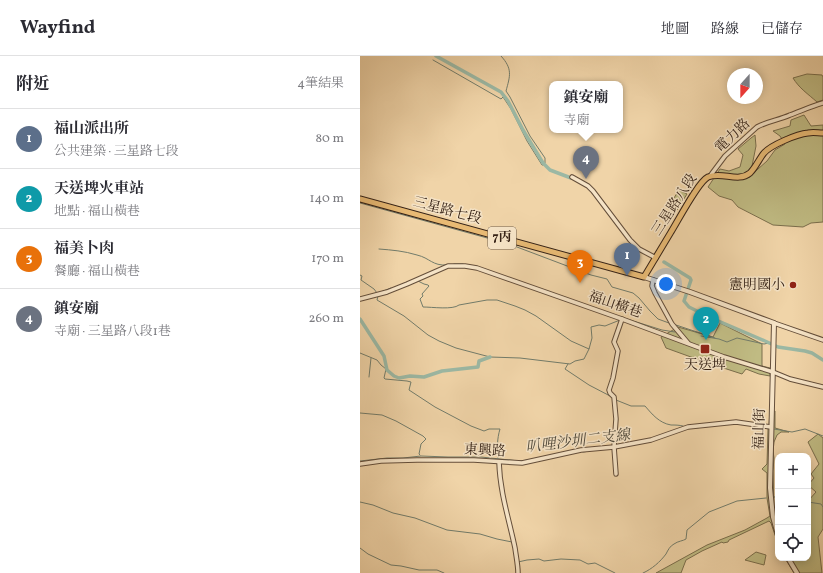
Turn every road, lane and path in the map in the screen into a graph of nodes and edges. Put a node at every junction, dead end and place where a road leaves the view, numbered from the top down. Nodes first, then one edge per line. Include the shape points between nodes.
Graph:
1 (823, 103) edge
2 (823, 133) edge
3 (572, 177) dead end
4 (709, 177) junction
5 (360, 199) edge
6 (656, 258) junction
7 (644, 277) junction
8 (653, 280) junction
9 (360, 299) edge
10 (622, 319) junction
11 (774, 323) junction
12 (679, 332) junction
13 (672, 338) junction
14 (823, 340) edge
15 (688, 344) junction
16 (773, 372) junction
17 (823, 387) edge
18 (771, 427) junction
19 (614, 447) junction
20 (499, 462) junction
21 (360, 464) edge
22 (616, 474) dead end
23 (775, 525) edge
24 (790, 561) edge
25 (518, 573) edge
26 (797, 573) edge

1 - 4 street, 電力路 via 757,127 725,156
2 - 4 main road, 三星路八段 via 807,133 772,147 765,152 750,173 744,176
3 - 6 street via 593,191 639,249
4 - 6 main road, 三星路八段 via 696,191
5 - 7 main road, 三星路七段 / 7丙
6 - 7 main road, 三星路八段
7 - 8 street
8 - 11 street
8 - 12 street via 655,293
9 - 10 street, 福山橫巷 via 386,292 448,266 465,266
10 - 13 street, 福山橫巷
10 - 19 street via 614,342 618,351 609,390 614,397 616,419
11 - 14 street
11 - 16 street, 福山街
12 - 13 street
12 - 15 street
13 - 15 street, 福山橫巷
15 - 16 street, 福山橫巷
16 - 17 street
16 - 18 street, 福山街
18 - 19 street, 東興路 via 736,422 695,426 652,440
18 - 23 street, 福山街 via 770,497
19 - 20 street, 東興路 via 581,450 522,463
19 - 22 street
20 - 21 street, 東興路 via 418,460
20 - 25 street via 503,498
24 - 26 street

